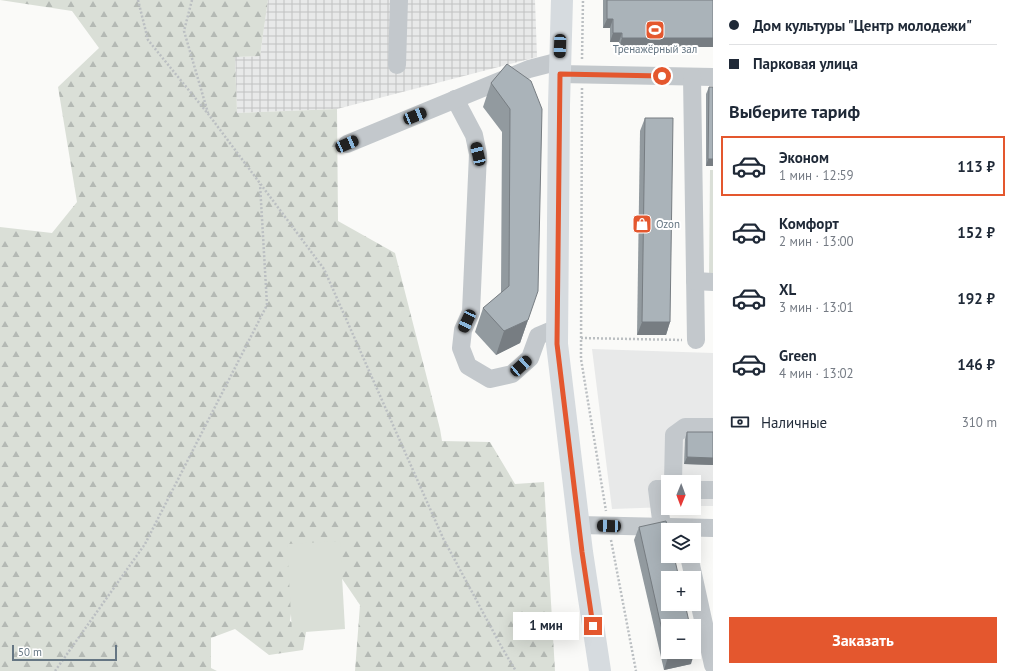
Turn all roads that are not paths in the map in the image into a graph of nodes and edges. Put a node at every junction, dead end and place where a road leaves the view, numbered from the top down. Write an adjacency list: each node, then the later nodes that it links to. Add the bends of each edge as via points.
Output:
1 (399, 0): 3 (lane)
2 (562, 0): 4 (main road)
3 (397, 65)
4 (560, 68): 5 (lane, via 582,74); 7 (lane, via 529,69); 11 (main road)
5 (692, 77): 6 (lane); 9 (lane)
6 (713, 77)
7 (455, 99): 8 (lane); 11 (lane, via 474,135 478,154 471,312 463,330 461,348 468,366 490,379 512,374 530,358 538,336)
8 (347, 144)
9 (695, 281): 10 (lane); 12 (lane)
10 (713, 282)
11 (557, 328): 19 (main road)
12 (696, 340)
13 (713, 427): 14 (lane, via 685,427 674,435)
14 (673, 475)
15 (661, 489): 18 (lane, via 657,489)
16 (701, 490): 17 (lane)
17 (713, 490)
18 (661, 523)
19 (579, 526): 20 (lane); 25 (main road)
20 (661, 527)
21 (701, 528): 22 (lane)
22 (713, 528)
23 (691, 563): 24 (lane)
24 (713, 665)
25 (600, 671)

